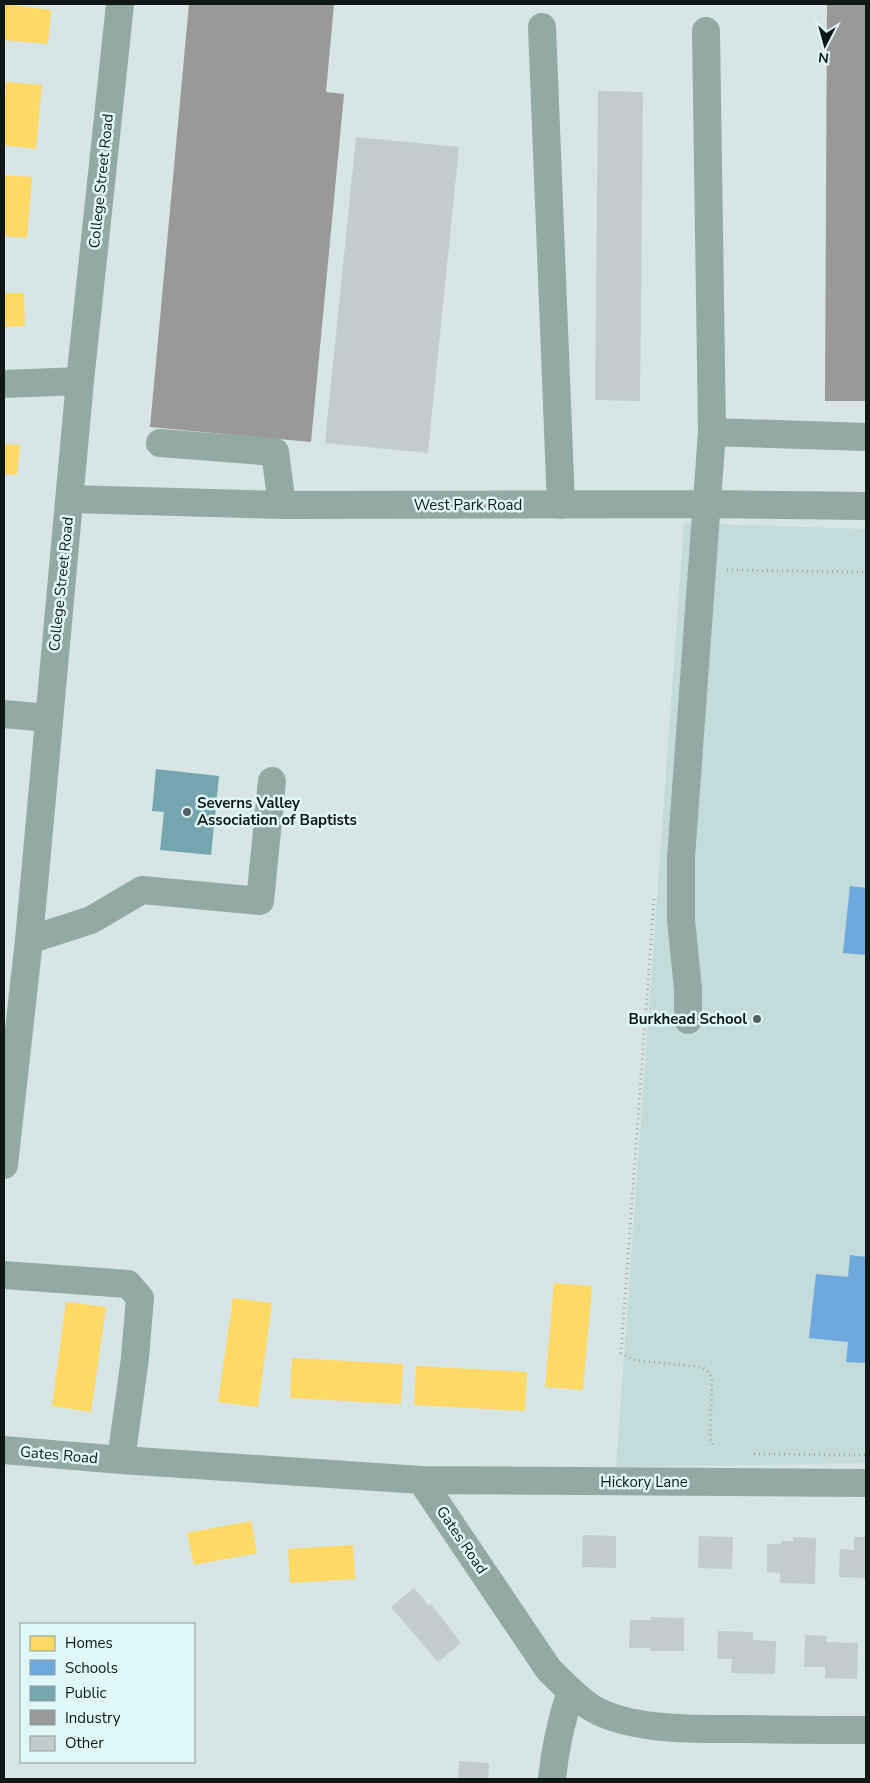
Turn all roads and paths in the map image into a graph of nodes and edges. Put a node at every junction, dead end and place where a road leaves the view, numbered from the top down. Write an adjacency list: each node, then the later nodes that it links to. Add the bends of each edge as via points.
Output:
1 (120, 4): 4 (street, College Street Road)
2 (542, 27): 12 (street)
3 (706, 31): 6 (street)
4 (80, 381): 5 (street); 9 (street, College Street Road)
5 (4, 384)
6 (712, 432): 7 (street); 10 (street)
7 (866, 437)
8 (160, 443): 11 (street, via 275,452)
9 (70, 499): 11 (street, West Park Road); 17 (street, College Street Road)
10 (706, 504): 12 (street, West Park Road); 13 (street, West Park Road); 21 (street, via 681,858 681,920)
11 (282, 505): 12 (street, West Park Road)
12 (561, 505)
13 (866, 506)
14 (727, 570): 15 (path)
15 (866, 572)
16 (4, 714): 17 (street)
17 (48, 718): 20 (street, College Street Road)
18 (272, 781): 20 (street, via 260,901 142,890 92,920)
19 (655, 889): 24 (path, via 621,1353 634,1360 707,1370 712,1378 710,1438)
20 (29, 940): 22 (street, College Street Road)
21 (688, 1020)
22 (4, 1165)
23 (4, 1275): 28 (street, via 128,1284 140,1298)
24 (715, 1448)
25 (4, 1450): 28 (street, Gates Road)
26 (754, 1454): 27 (path)
27 (866, 1455)
28 (122, 1460): 29 (street, Gates Road)
29 (421, 1480): 30 (street, Hickory Lane); 31 (street, Gates Road, via 550,1670)
30 (866, 1483)
31 (571, 1692): 32 (street, Gates Road, via 593,1708 617,1719 645,1725 700,1729); 33 (street, via 555,1748)
32 (866, 1730)
33 (552, 1779)

